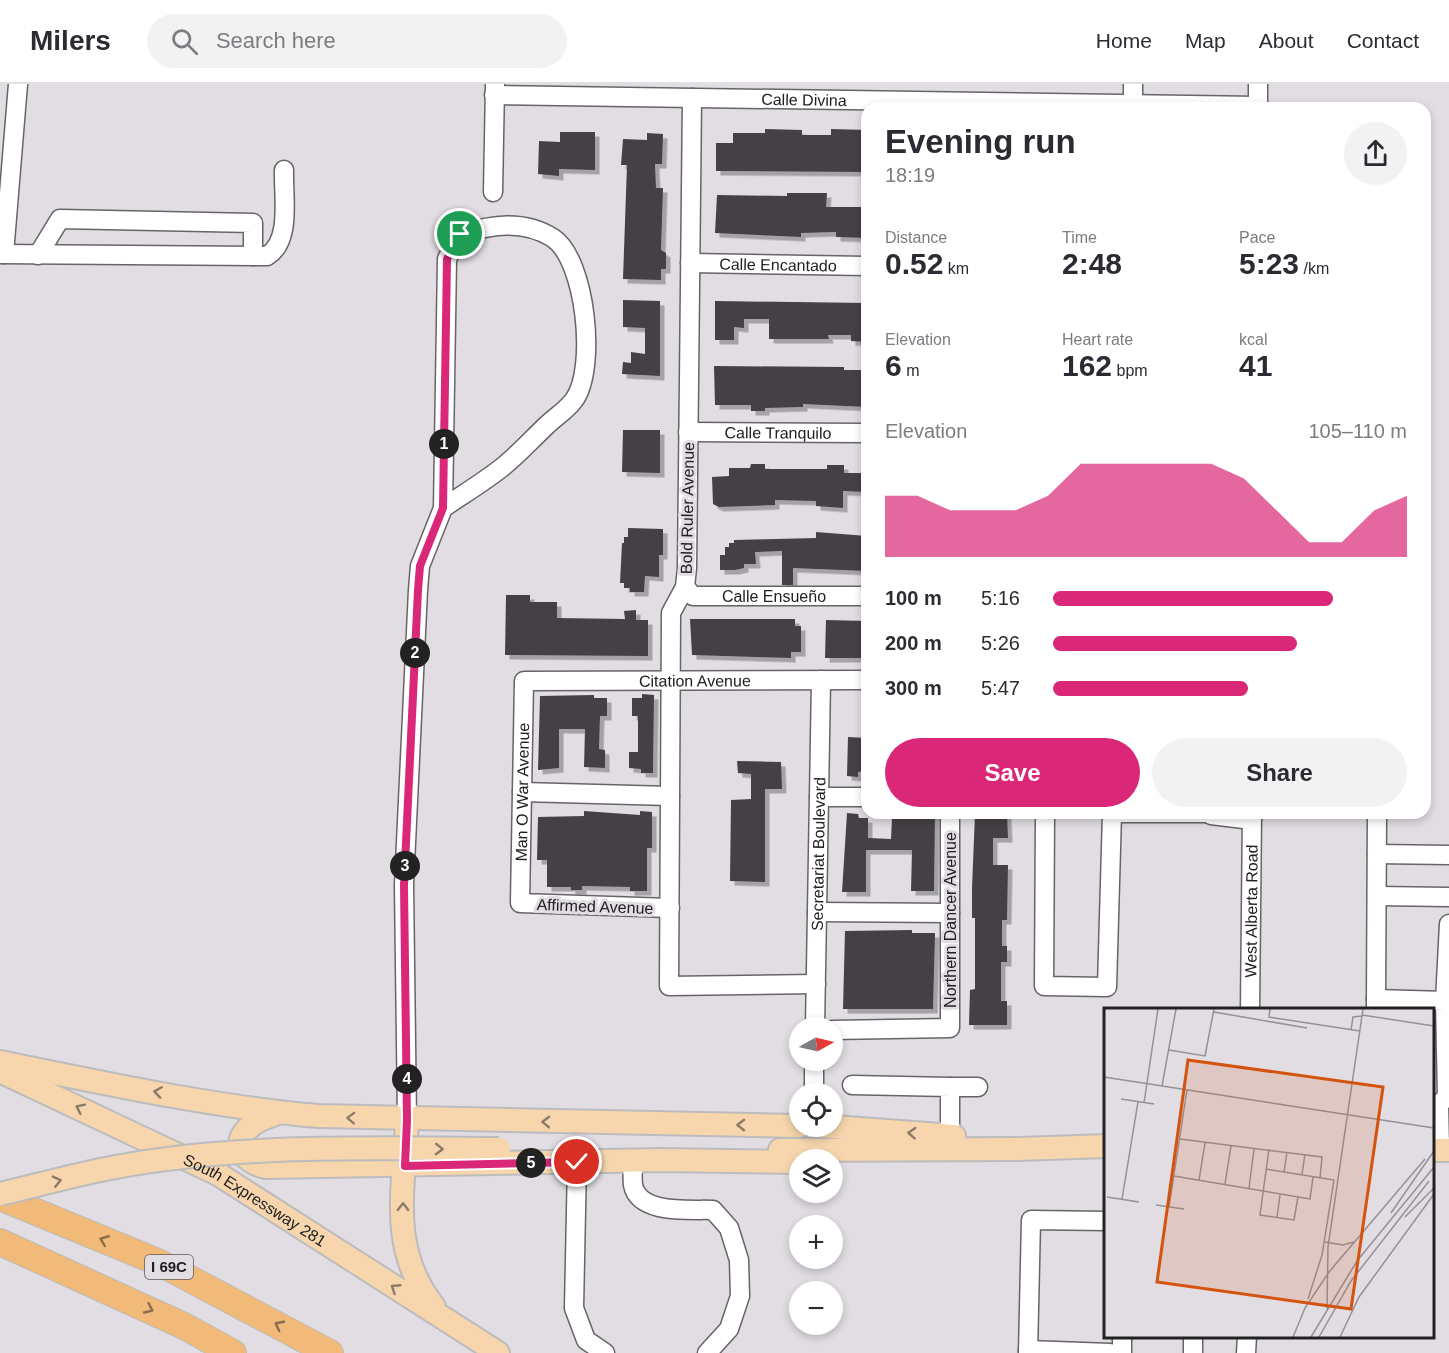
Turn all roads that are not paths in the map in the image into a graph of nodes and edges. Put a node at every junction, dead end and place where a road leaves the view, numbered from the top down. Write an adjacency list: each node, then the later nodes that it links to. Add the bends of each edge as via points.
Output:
1 (18, 84): 9 (street)
2 (1133, 84): 6 (street)
3 (1258, 84): 7 (street)
4 (495, 90): 5 (street, Calle Divina); 11 (street)
5 (692, 98): 8 (street, Calle Divina); 16 (street, Bold Ruler Avenue)
6 (1133, 102)
7 (1258, 102)
8 (861, 103)
9 (7, 142): 12 (street)
10 (284, 170): 15 (street, via 282,240 276,251 267,256)
11 (494, 192)
12 (4, 213): 13 (street)
13 (2, 254): 14 (street)
14 (38, 255): 15 (street); 15 (street, via 60,219 253,223)
15 (253, 256)
16 (690, 263): 17 (street, Calle Encantado); 18 (street, Bold Ruler Avenue)
17 (861, 266)
18 (688, 432): 19 (street, Calle Tranquilo); 21 (street, Bold Ruler Avenue)
19 (861, 433)
20 (443, 508): 20 (street, via 447,259 460,234 492,225 522,225 552,237 566,249 579,287 587,335 586,368 574,400 501,468); 58 (street, via 420,566 418,590 404,885)
21 (685, 587): 22 (street, Calle Ensueño, via 693,596); 26 (street, Bold Ruler Avenue, via 671,613)
22 (861, 596)
23 (821, 680): 24 (street, Citation Avenue); 26 (street, Citation Avenue); 29 (street, Secretariat Boulevard)
24 (861, 680)
25 (524, 681): 26 (street, Citation Avenue); 27 (street, Man O War Avenue)
26 (670, 681): 28 (street, Bold Ruler Avenue)
27 (522, 792): 28 (street); 40 (street, Man O War Avenue)
28 (670, 796): 41 (street, Bold Ruler Avenue)
29 (819, 797): 30 (street); 42 (street, Secretariat Boulevard)
30 (861, 797)
31 (950, 819): 43 (street, Northern Dancer Avenue)
32 (1045, 819): 33 (street, via 1044,986 1107,987)
33 (1112, 819)
34 (1252, 819): 48 (street, West Alberta Road)
35 (1377, 819): 36 (street)
36 (1377, 854): 37 (street); 38 (street)
37 (1449, 855)
38 (1377, 896): 39 (street); 47 (street)
39 (1449, 897)
40 (520, 903): 41 (street, Affirmed Avenue)
41 (670, 908): 45 (street, Bold Ruler Avenue, via 669,986)
42 (817, 912): 43 (street); 45 (street, Secretariat Boulevard)
43 (950, 913): 50 (street, Northern Dancer Avenue, via 950,1028)
44 (1449, 924): 46 (street)
45 (816, 984): 49 (street, Secretariat Boulevard)
46 (1445, 1001): 47 (street); 56 (street, via 1447,1097)
47 (1376, 1004)
48 (1250, 1008)
49 (815, 1017)
50 (843, 1030)
51 (0, 1062): 57 (main road, one-way to 51)
52 (0, 1071): 73 (main road, South Expressway 281, one-way to 52, via 218,1174)
53 (852, 1085): 54 (street)
54 (950, 1087): 55 (street); 61 (street)
55 (978, 1087)
56 (1436, 1104): 64 (street)
57 (278, 1113): 58 (main road, one-way to 57); 69 (main road, via 253,1124 244,1133 241,1147 251,1164)
58 (407, 1120): 59 (main road, one-way to 58); 69 (main road)
59 (789, 1126)
60 (843, 1128): 61 (main road, one-way to 60)
61 (950, 1136): 62 (main road)
62 (1101, 1146): 63 (main road)
63 (1019, 1149): 66 (main road, via 903,1161); 70 (main road, one-way to 63, bridge, via 116,1167 218,1155 379,1148 652,1152)
64 (1440, 1150)
65 (633, 1161): 67 (main road); 68 (main road); 79 (street, via 633,1186 641,1200 652,1205 714,1210 729,1228 739,1260 740,1296 729,1329)
66 (843, 1161)
67 (577, 1162): 69 (main road); 78 (street, via 574,1308 586,1341)
68 (789, 1162)
69 (405, 1166): 73 (main road, one-way to 69, via 420,1290 402,1240)
70 (0, 1195): 76 (highway, I 69C, one-way to 70, via 160,1263)
71 (1104, 1221): 74 (street, via 1031,1220)
72 (0, 1242): 75 (highway, one-way to 75, via 184,1326)
73 (442, 1317): 77 (main road, South Expressway 281)
74 (1028, 1352): 80 (street)
75 (233, 1353)
76 (330, 1353)
77 (498, 1353)
78 (605, 1353)
79 (706, 1353)
80 (1110, 1353)

